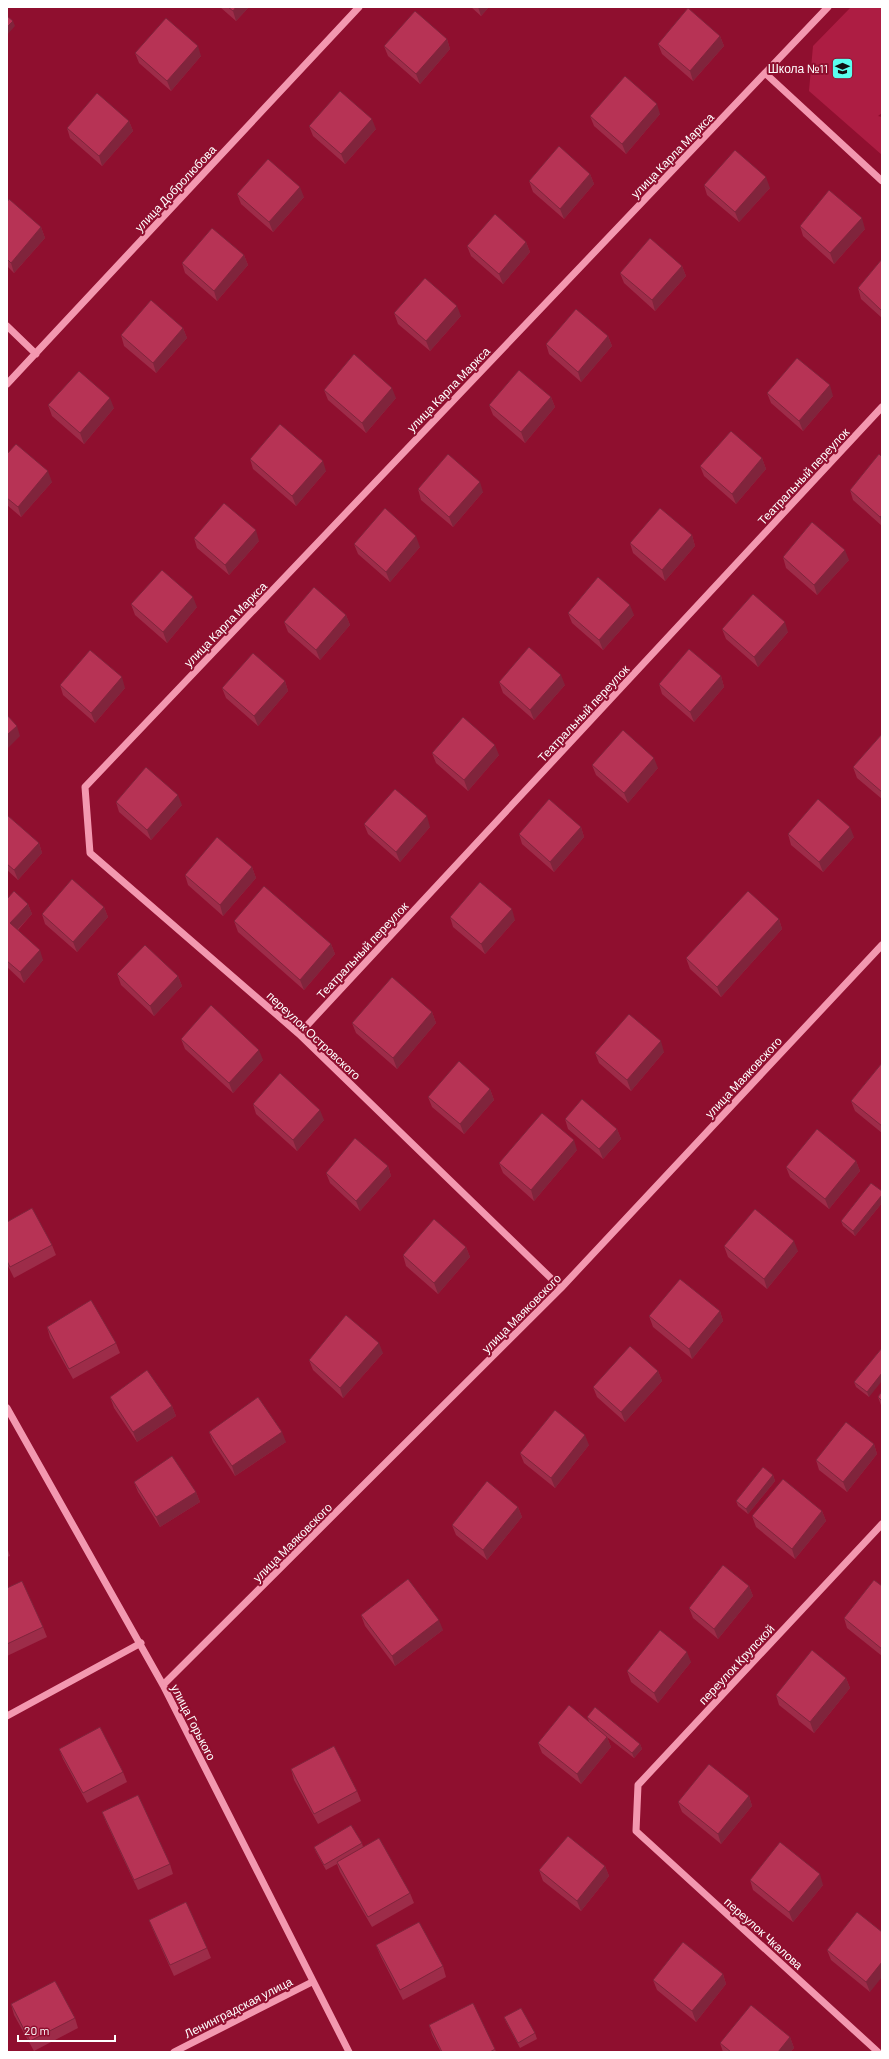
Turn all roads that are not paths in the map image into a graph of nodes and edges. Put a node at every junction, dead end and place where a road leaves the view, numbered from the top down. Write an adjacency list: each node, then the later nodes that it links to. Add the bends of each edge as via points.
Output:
1 (359, 7): 6 (street, улица Добролюбова)
2 (828, 7): 3 (street, улица Карла Маркса)
3 (764, 73): 4 (street); 9 (street, улица Карла Маркса)
4 (882, 180)
5 (7, 326): 6 (street)
6 (36, 354): 7 (street, улица Добролюбова)
7 (7, 384)
8 (882, 407): 11 (street, Театральный переулок)
9 (85, 787): 11 (street, переулок Островского, via 90,853)
10 (882, 945): 12 (street, улица Маяковского)
11 (299, 1034): 12 (street, переулок Островского)
12 (561, 1288): 16 (street, улица Маяковского)
13 (7, 1408): 15 (street, улица Горького)
14 (882, 1524): 18 (street, переулок Крупской, via 638,1786)
15 (141, 1643): 16 (street, улица Горького); 17 (street)
16 (164, 1685): 19 (street, улица Горького)
17 (7, 1716)
18 (636, 1830): 23 (street, переулок Чкалова)
19 (312, 1982): 21 (street, Ленинградская улица); 22 (street, улица Горького)
20 (882, 2046): 23 (street)
21 (174, 2052)
22 (349, 2052)
23 (878, 2052)

